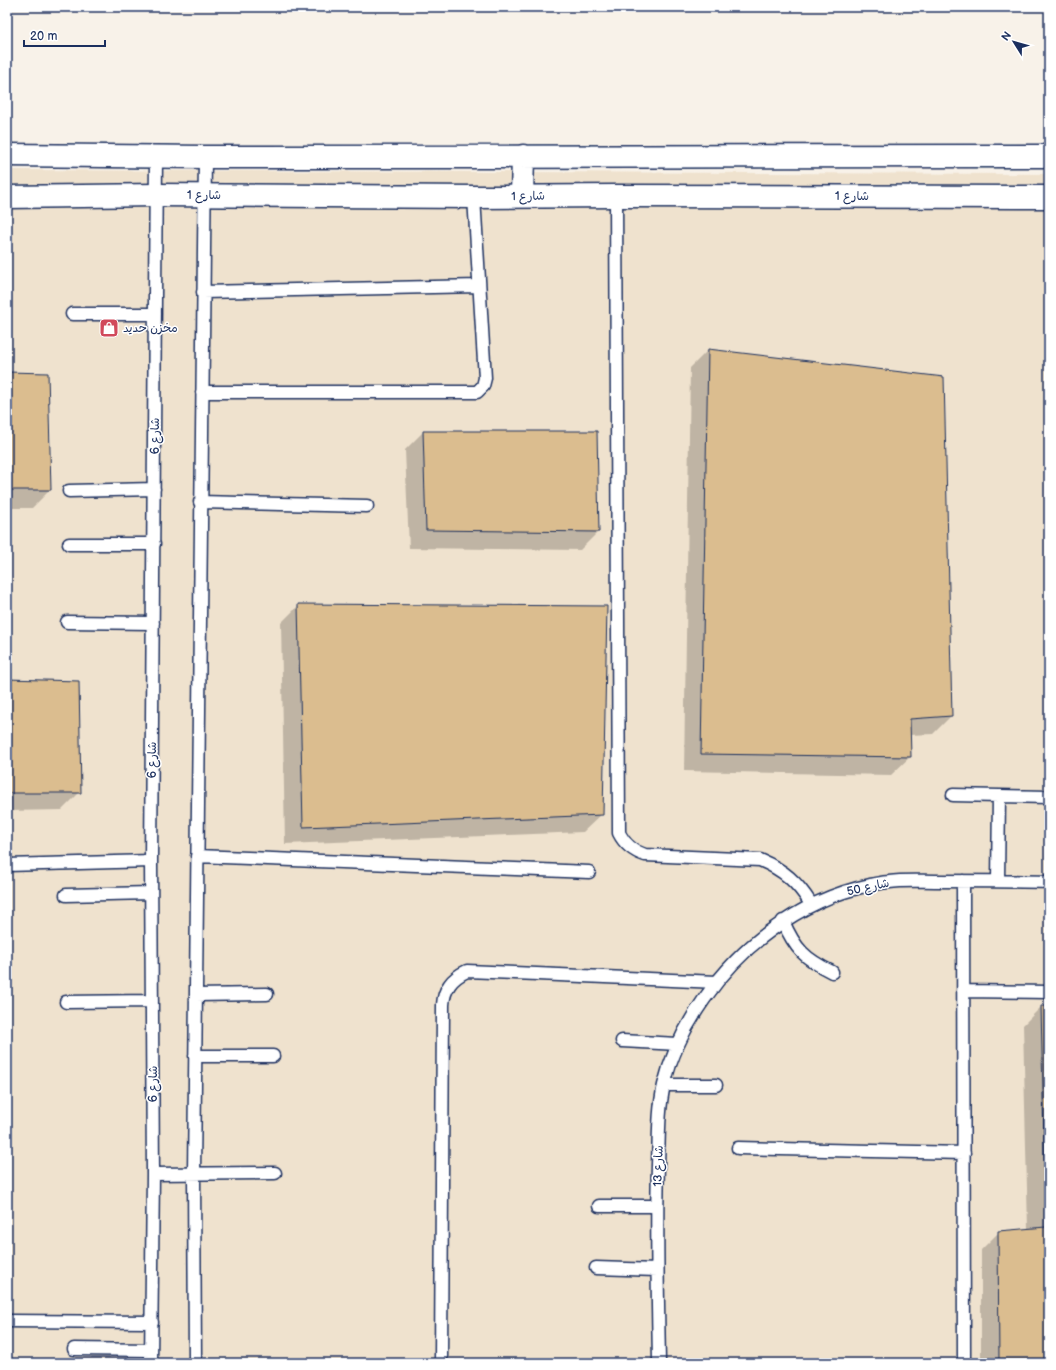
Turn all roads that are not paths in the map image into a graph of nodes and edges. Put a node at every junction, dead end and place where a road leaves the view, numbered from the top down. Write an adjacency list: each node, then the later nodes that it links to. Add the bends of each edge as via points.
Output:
1 (7, 155): 2 (street)
2 (156, 156): 5 (street); 6 (lane, شارع 6)
3 (523, 156): 4 (street); 5 (street); 8 (street)
4 (1049, 156)
5 (205, 157): 7 (lane)
6 (157, 195): 7 (street, شارع 1); 10 (street, شارع 1); 16 (lane, شارع 6)
7 (204, 195): 11 (street, شارع 1); 14 (lane)
8 (522, 196): 9 (street, شارع 1); 11 (street, شارع 1)
9 (616, 196): 12 (street, شارع 1); 38 (lane, via 619,833 629,848 645,855 760,860 785,873)
10 (7, 197)
11 (474, 197): 13 (lane)
12 (1049, 197)
13 (479, 286): 14 (lane); 17 (lane, via 485,378 483,386 477,392)
14 (203, 292): 17 (lane)
15 (72, 314): 16 (lane)
16 (155, 314): 18 (lane, شارع 6)
17 (202, 392): 20 (lane)
18 (154, 489): 19 (lane); 23 (lane, شارع 6)
19 (69, 490)
20 (200, 502): 21 (lane); 29 (lane)
21 (366, 506)
22 (69, 544): 23 (lane)
23 (154, 544): 25 (lane, شارع 6)
24 (67, 622): 25 (lane)
25 (153, 624): 30 (lane, شارع 6)
26 (953, 795): 27 (lane)
27 (999, 796): 28 (lane); 34 (lane)
28 (1049, 797)
29 (197, 856): 32 (lane); 45 (lane)
30 (151, 861): 31 (lane); 36 (lane, شارع 6)
31 (7, 864)
32 (589, 872)
33 (963, 881): 34 (lane, شارع 50); 38 (lane, شارع 50, via 888,882 849,890); 42 (lane)
34 (998, 881): 35 (lane, شارع 50)
35 (1049, 882)
36 (152, 893): 37 (lane); 46 (lane, شارع 6)
37 (66, 895)
38 (811, 904): 39 (lane, شارع 50)
39 (783, 921): 40 (lane, via 791,939 802,953); 41 (lane, شارع 50, via 759,939)
40 (832, 972)
41 (717, 982): 49 (lane, شارع 13); 69 (lane, via 467,972 452,980 446,988 442,1005)
42 (963, 991): 43 (lane); 55 (lane)
43 (1049, 992)
44 (267, 994): 45 (lane)
45 (196, 995): 50 (lane)
46 (152, 1001): 47 (lane); 57 (lane, شارع 6)
47 (66, 1002)
48 (622, 1041): 49 (lane)
49 (678, 1044): 52 (lane, شارع 13)
50 (195, 1056): 51 (lane); 58 (lane)
51 (273, 1056)
52 (664, 1085): 53 (lane); 60 (lane, شارع 13, via 660,1108)
53 (716, 1085)
54 (738, 1148): 55 (lane)
55 (964, 1153): 71 (lane)
56 (275, 1173): 58 (lane)
57 (153, 1174): 58 (lane); 64 (lane, شارع 6)
58 (194, 1174): 68 (lane)
59 (599, 1206): 60 (lane)
60 (657, 1206): 62 (lane, شارع 13)
61 (596, 1268): 62 (lane)
62 (657, 1270): 70 (lane, شارع 13)
63 (7, 1321): 64 (lane)
64 (152, 1322): 66 (lane, شارع 6)
65 (74, 1349): 66 (lane)
66 (151, 1350): 67 (lane, شارع 6)
67 (151, 1363)
68 (195, 1363)
69 (441, 1363)
70 (659, 1363)
71 (964, 1363)

